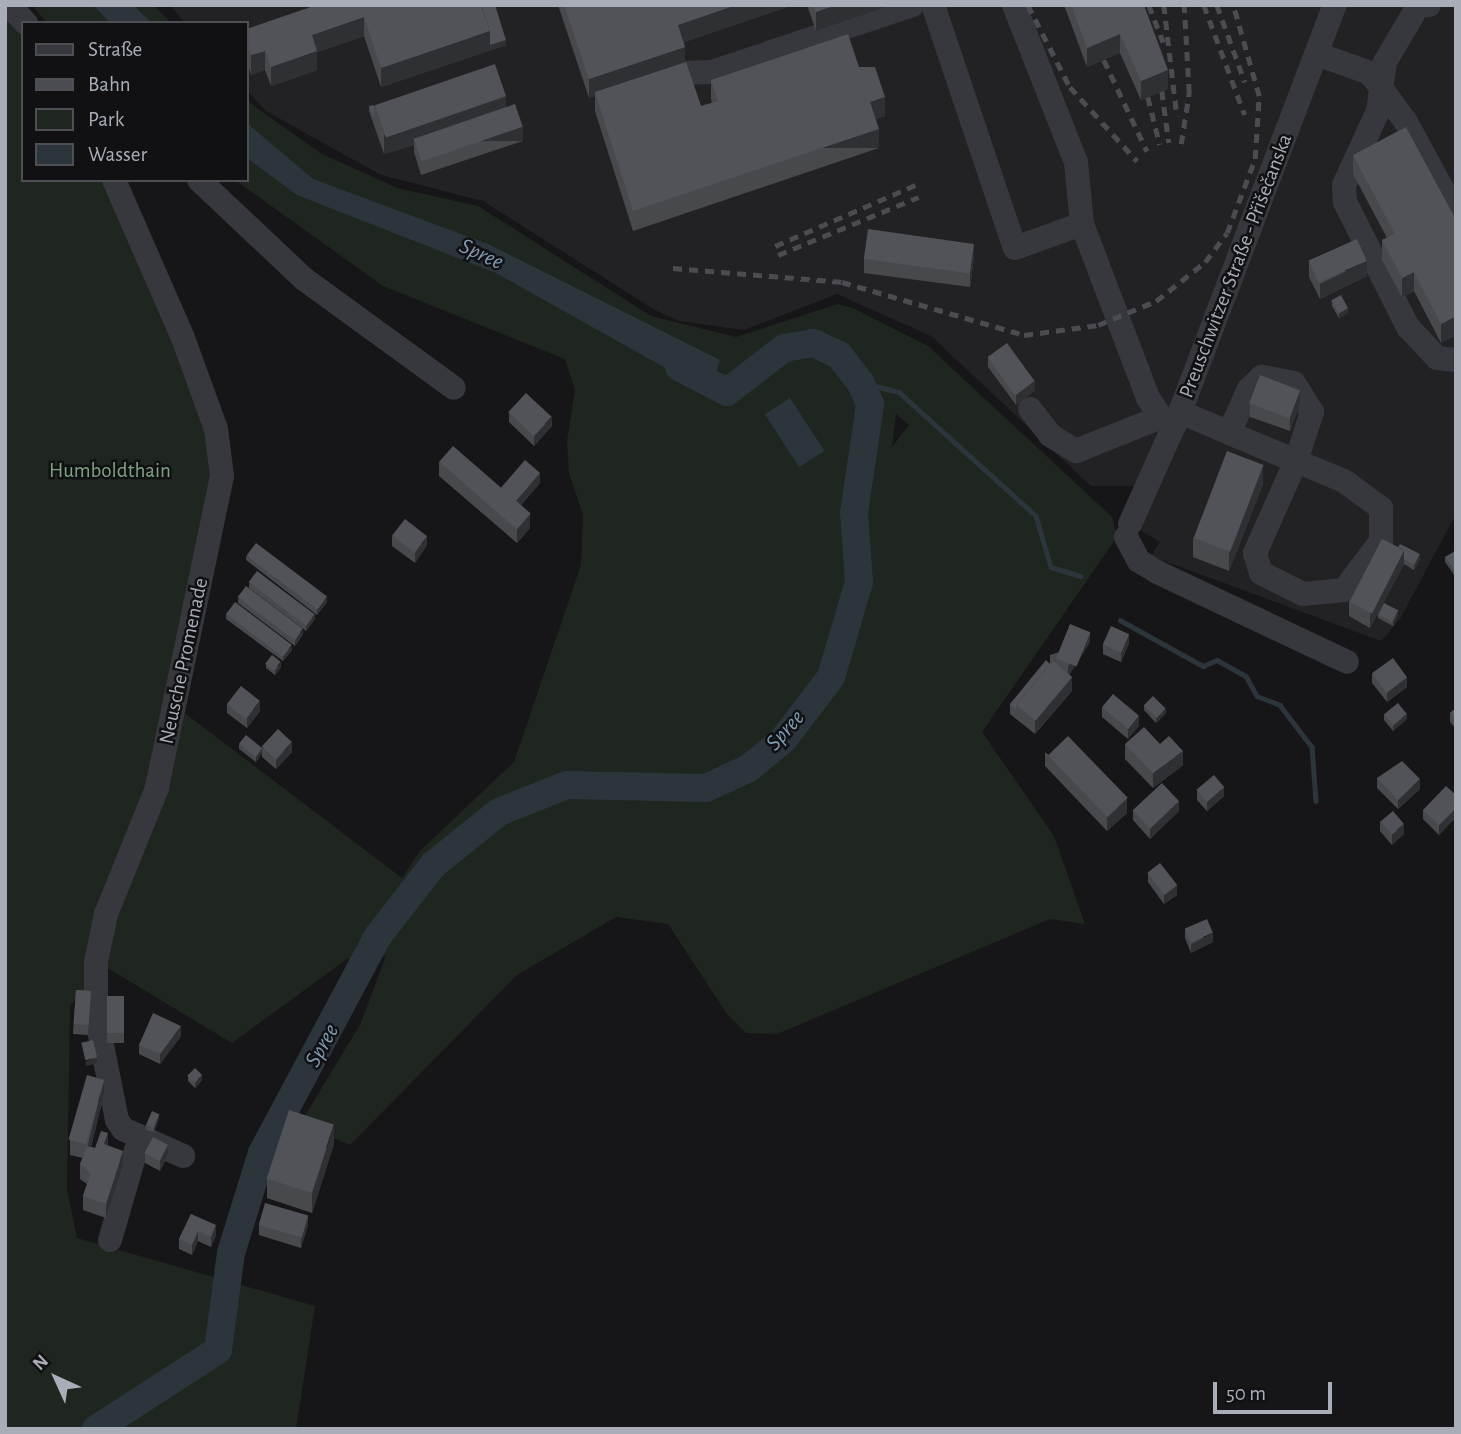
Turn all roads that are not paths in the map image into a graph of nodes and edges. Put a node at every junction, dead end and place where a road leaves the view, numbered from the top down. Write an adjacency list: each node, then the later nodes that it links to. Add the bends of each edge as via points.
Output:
1 (9, 5): 7 (street)
2 (912, 5): 9 (street, via 712,72)
3 (933, 5): 14 (street, via 1015,248)
4 (1014, 5): 14 (street, via 1076,162)
5 (1335, 5): 8 (street, Preuschwitzer Straße - Přišečanska)
6 (1429, 5): 10 (street, via 1418,6 1402,28 1385,62)
7 (24, 21)
8 (1317, 54): 10 (street, via 1354,64); 18 (street, Preuschwitzer Straße - Přišečanska)
9 (685, 73)
10 (1383, 88): 13 (street); 15 (street, via 1344,185 1345,202 1408,327 1437,358)
11 (115, 182): 22 (street, Neusche Promenade, via 188,351 216,429 222,476 157,788 106,914 96,962 96,1015 117,1120)
12 (201, 182): 16 (street, via 304,279)
13 (1456, 214)
14 (1082, 224): 18 (street, via 1148,398)
15 (1456, 360)
16 (454, 388)
17 (1030, 409): 18 (street, via 1076,452)
18 (1172, 418): 19 (street); 21 (street, Preuschwitzer Straße - Přišečanska, via 1128,531 1139,561)
19 (1229, 433): 20 (street); 20 (street, via 1249,389 1262,377 1294,383 1312,412)
20 (1296, 461): 20 (street, via 1344,481 1381,508 1381,541 1344,590 1303,594 1261,573 1255,553)
21 (1347, 662)
22 (140, 1136): 23 (street, Neusche Promenade); 24 (street)
23 (183, 1156)
24 (110, 1240)

